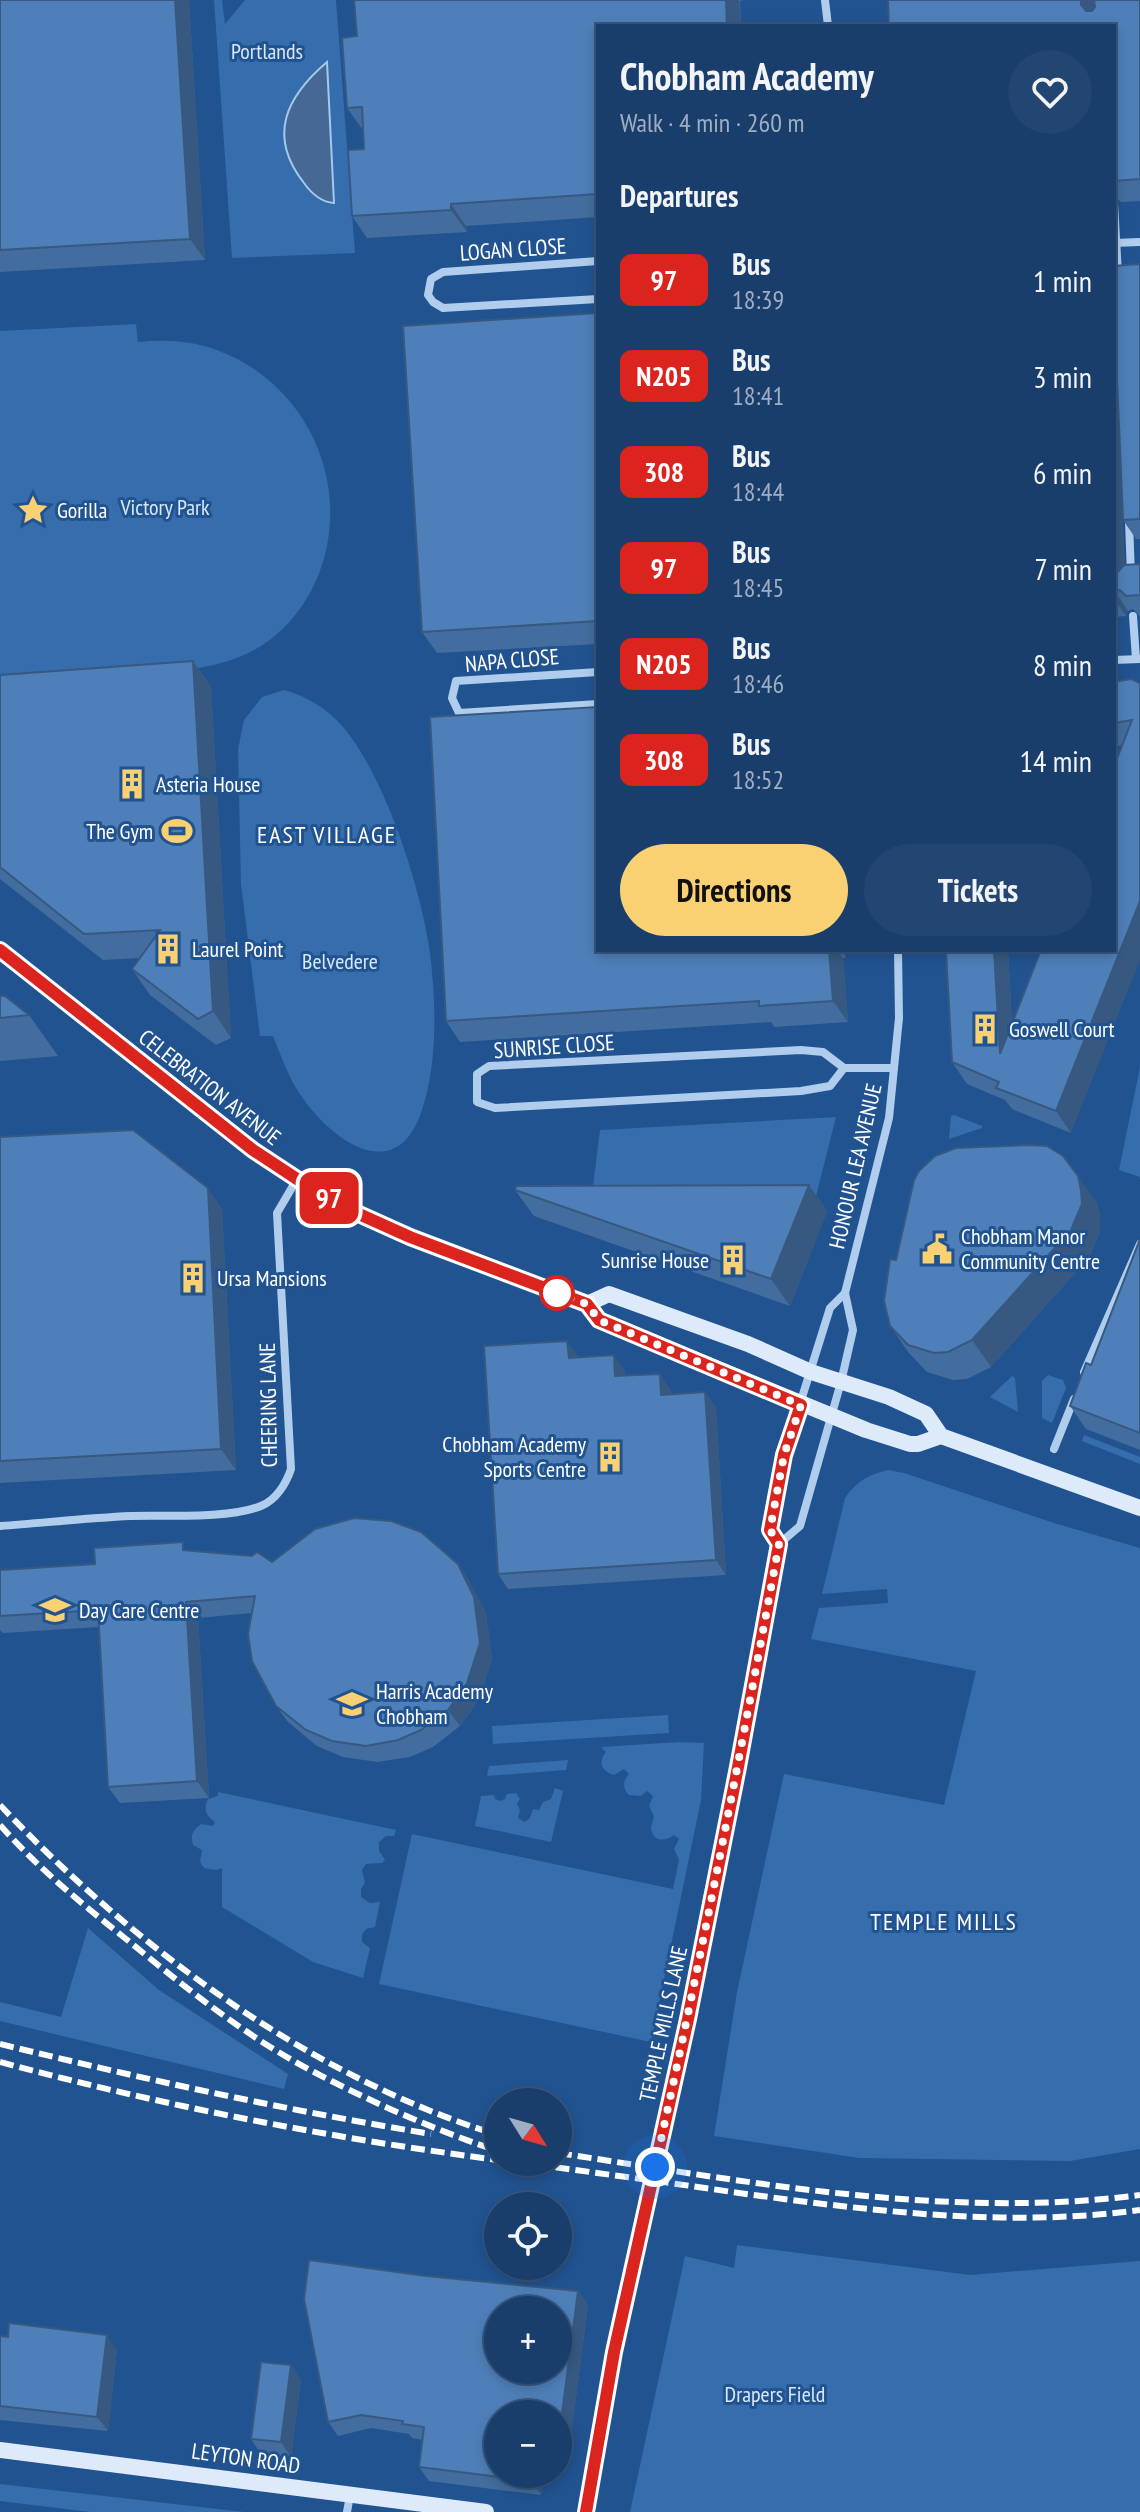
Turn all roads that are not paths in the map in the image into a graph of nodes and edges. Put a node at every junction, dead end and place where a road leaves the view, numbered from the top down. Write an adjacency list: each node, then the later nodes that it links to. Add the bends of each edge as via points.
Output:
1 (825, 0): 2 (street)
2 (828, 24)
3 (1140, 242): 4 (street)
4 (1116, 243)
5 (1116, 254): 7 (street)
6 (596, 261): 8 (street, LOGAN CLOSE, via 443,272 431,279 428,295 443,308)
7 (1119, 286)
8 (596, 299)
9 (1128, 510): 10 (street)
10 (1131, 585)
11 (1133, 616): 12 (street)
12 (1138, 659): 13 (street)
13 (1116, 660)
14 (596, 672): 15 (street, NAPA CLOSE, via 456,681 452,698 459,713)
15 (596, 704)
16 (0, 950): 20 (street, CELEBRATION AVENUE)
17 (898, 952): 19 (street, HONOUR LEA AVENUE)
18 (844, 1068): 18 (street, SUNRISE CLOSE, via 830,1086 801,1091 495,1108 477,1102 475,1091 477,1074 489,1066 801,1050 823,1052); 19 (street, SUNRISE CLOSE)
19 (894, 1068): 22 (street, HONOUR LEA AVENUE, via 889,1118)
20 (297, 1179): 23 (street, CELEBRATION AVENUE, via 410,1237); 33 (street, CHEERING LANE, via 277,1213 291,1469 279,1492 263,1505 241,1512)
21 (1140, 1244): 25 (street)
22 (845, 1293): 24 (street, HONOUR LEA AVENUE, via 830,1308); 26 (street, HONOUR LEA AVENUE, via 853,1330)
23 (587, 1304): 24 (street, CELEBRATION AVENUE, via 609,1294); 28 (street, CELEBRATION AVENUE, via 599,1320)
24 (811, 1372): 26 (street); 28 (street, TEMPLE MILLS LANE)
25 (1082, 1378)
26 (841, 1382): 29 (street, TEMPLE MILLS LANE); 30 (street, via 926,1414)
27 (1076, 1392): 31 (street)
28 (801, 1405): 29 (street); 34 (street, TEMPLE MILLS LANE, via 784,1455 770,1530)
29 (832, 1417): 30 (street, via 910,1444); 34 (street, TEMPLE MILLS LANE, via 800,1526)
30 (941, 1436): 32 (street)
31 (1054, 1449)
32 (1140, 1508)
33 (0, 1526)
34 (779, 1544): 39 (street, TEMPLE MILLS LANE, bridge)
35 (0, 2450): 36 (street, LEYTON ROAD)
36 (350, 2494): 37 (street); 38 (street, LEYTON ROAD)
37 (347, 2512)
38 (486, 2512)
39 (586, 2512)

